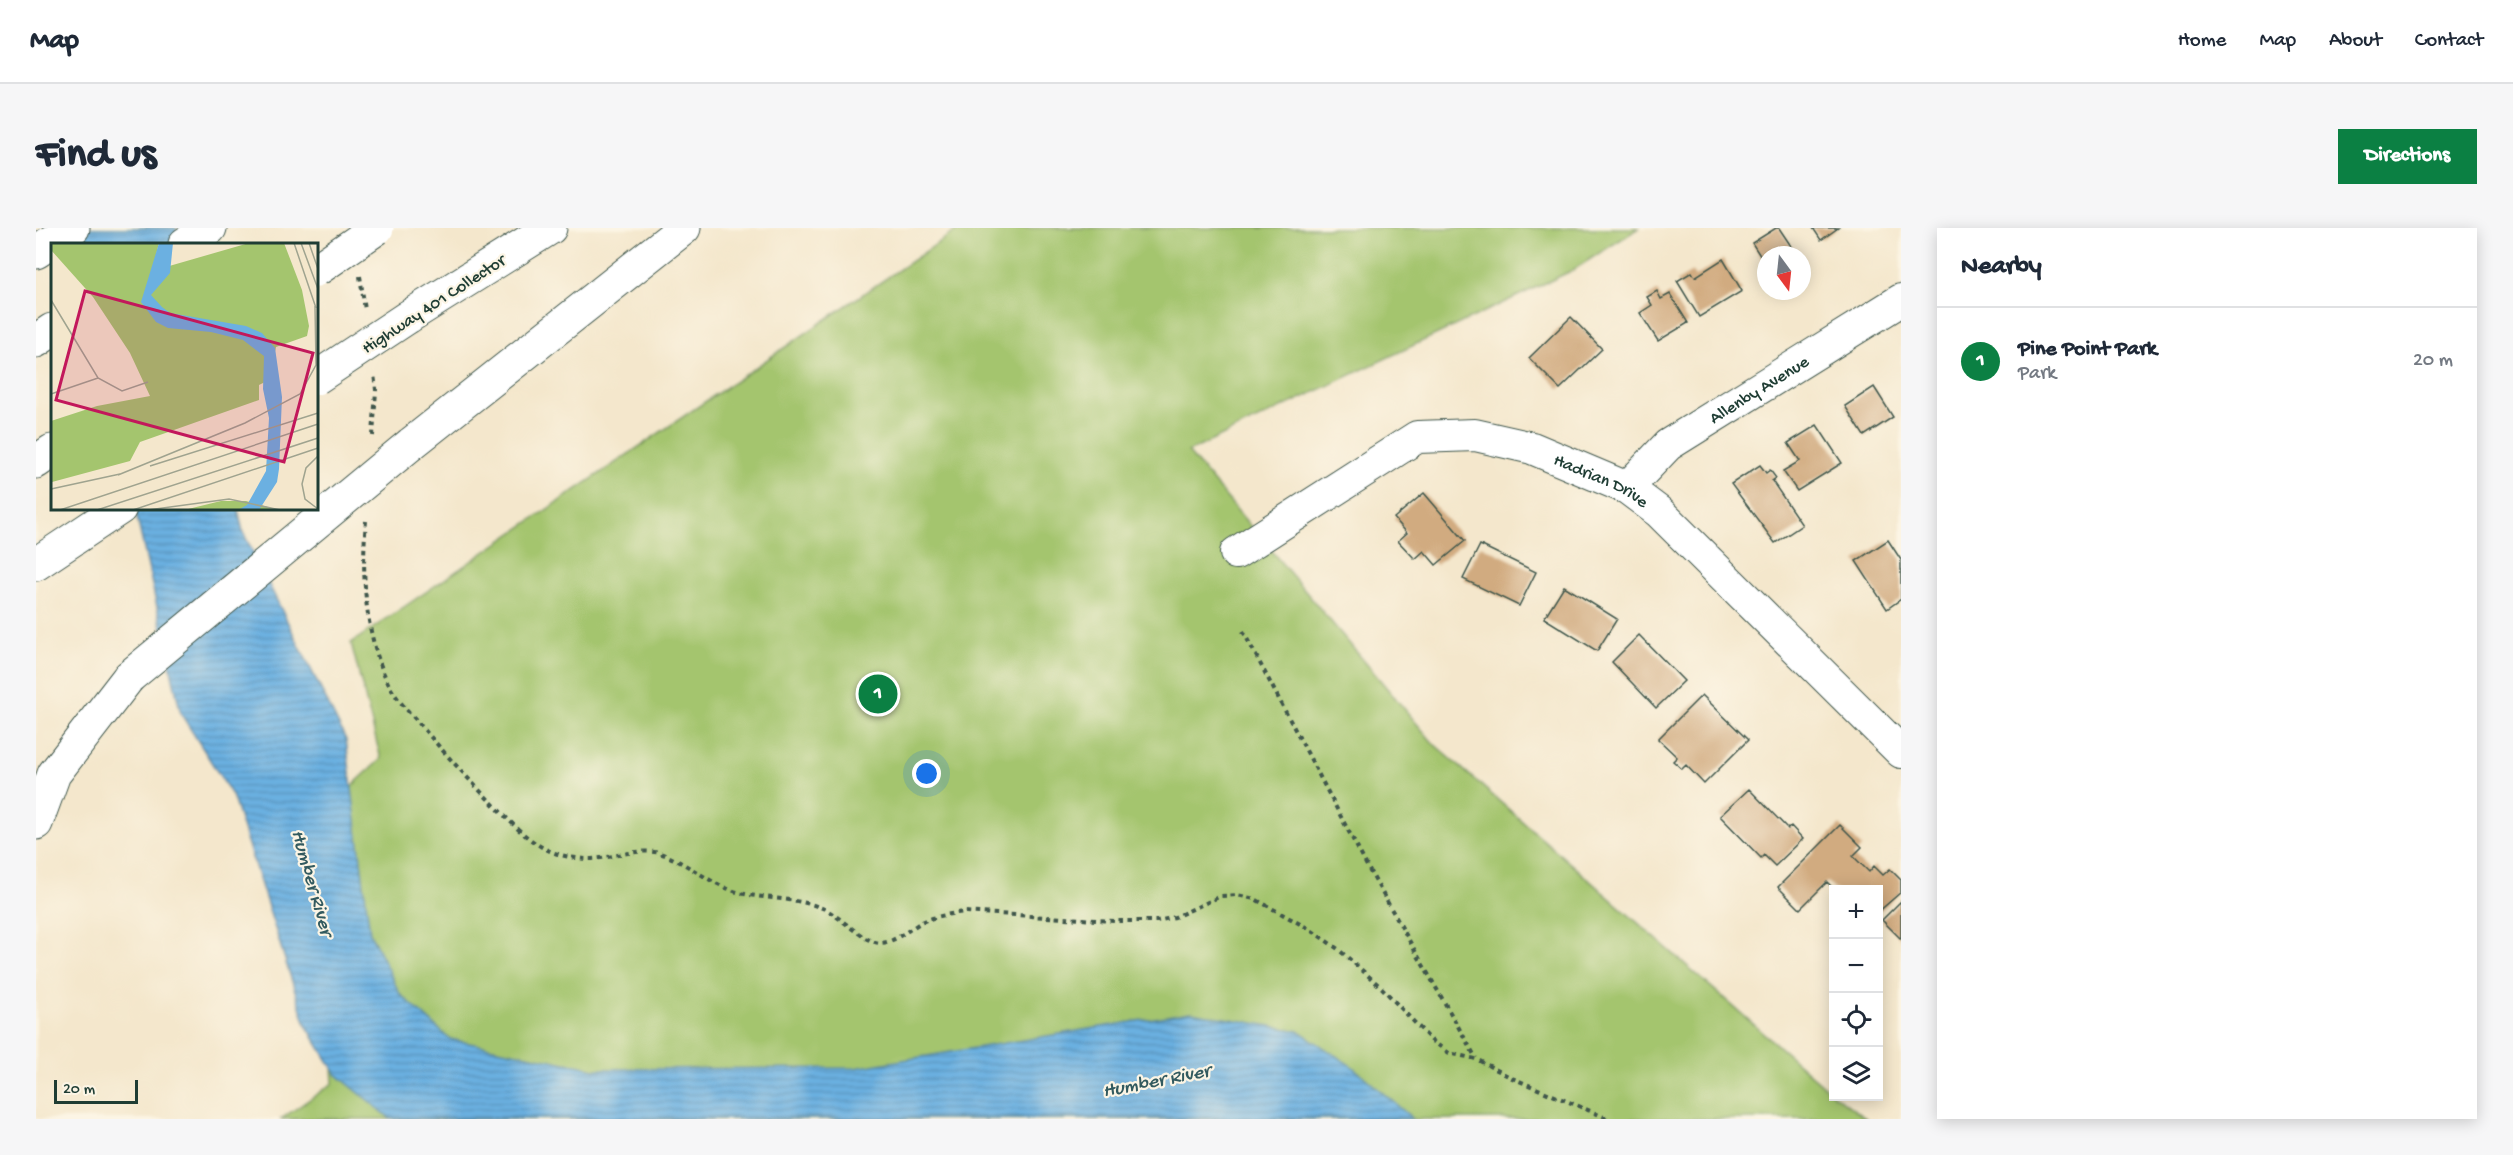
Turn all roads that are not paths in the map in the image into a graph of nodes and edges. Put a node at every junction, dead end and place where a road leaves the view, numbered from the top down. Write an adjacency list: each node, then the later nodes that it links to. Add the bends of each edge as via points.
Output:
1 (73, 228): 7 (highway)
2 (210, 228): 6 (highway)
3 (377, 228): 8 (highway, bridge)
4 (550, 228): 12 (highway, Highway 401 Collector, bridge)
5 (684, 228): 20 (highway, bridge, via 411,444 129,677 54,774)
6 (187, 243)
7 (36, 252)
8 (318, 269)
9 (1901, 300): 15 (street, Allenby Avenue, via 1668,445)
10 (51, 331): 11 (highway)
11 (36, 341)
12 (318, 377)
13 (51, 451): 14 (highway)
14 (36, 462)
15 (1627, 488): 17 (street, Hadrian Drive, via 1532,448 1475,435 1417,437); 19 (street, Hadrian Drive, via 1659,512)
16 (117, 510): 18 (highway)
17 (1236, 553)
18 (38, 562)
19 (1901, 752)
20 (36, 823)

